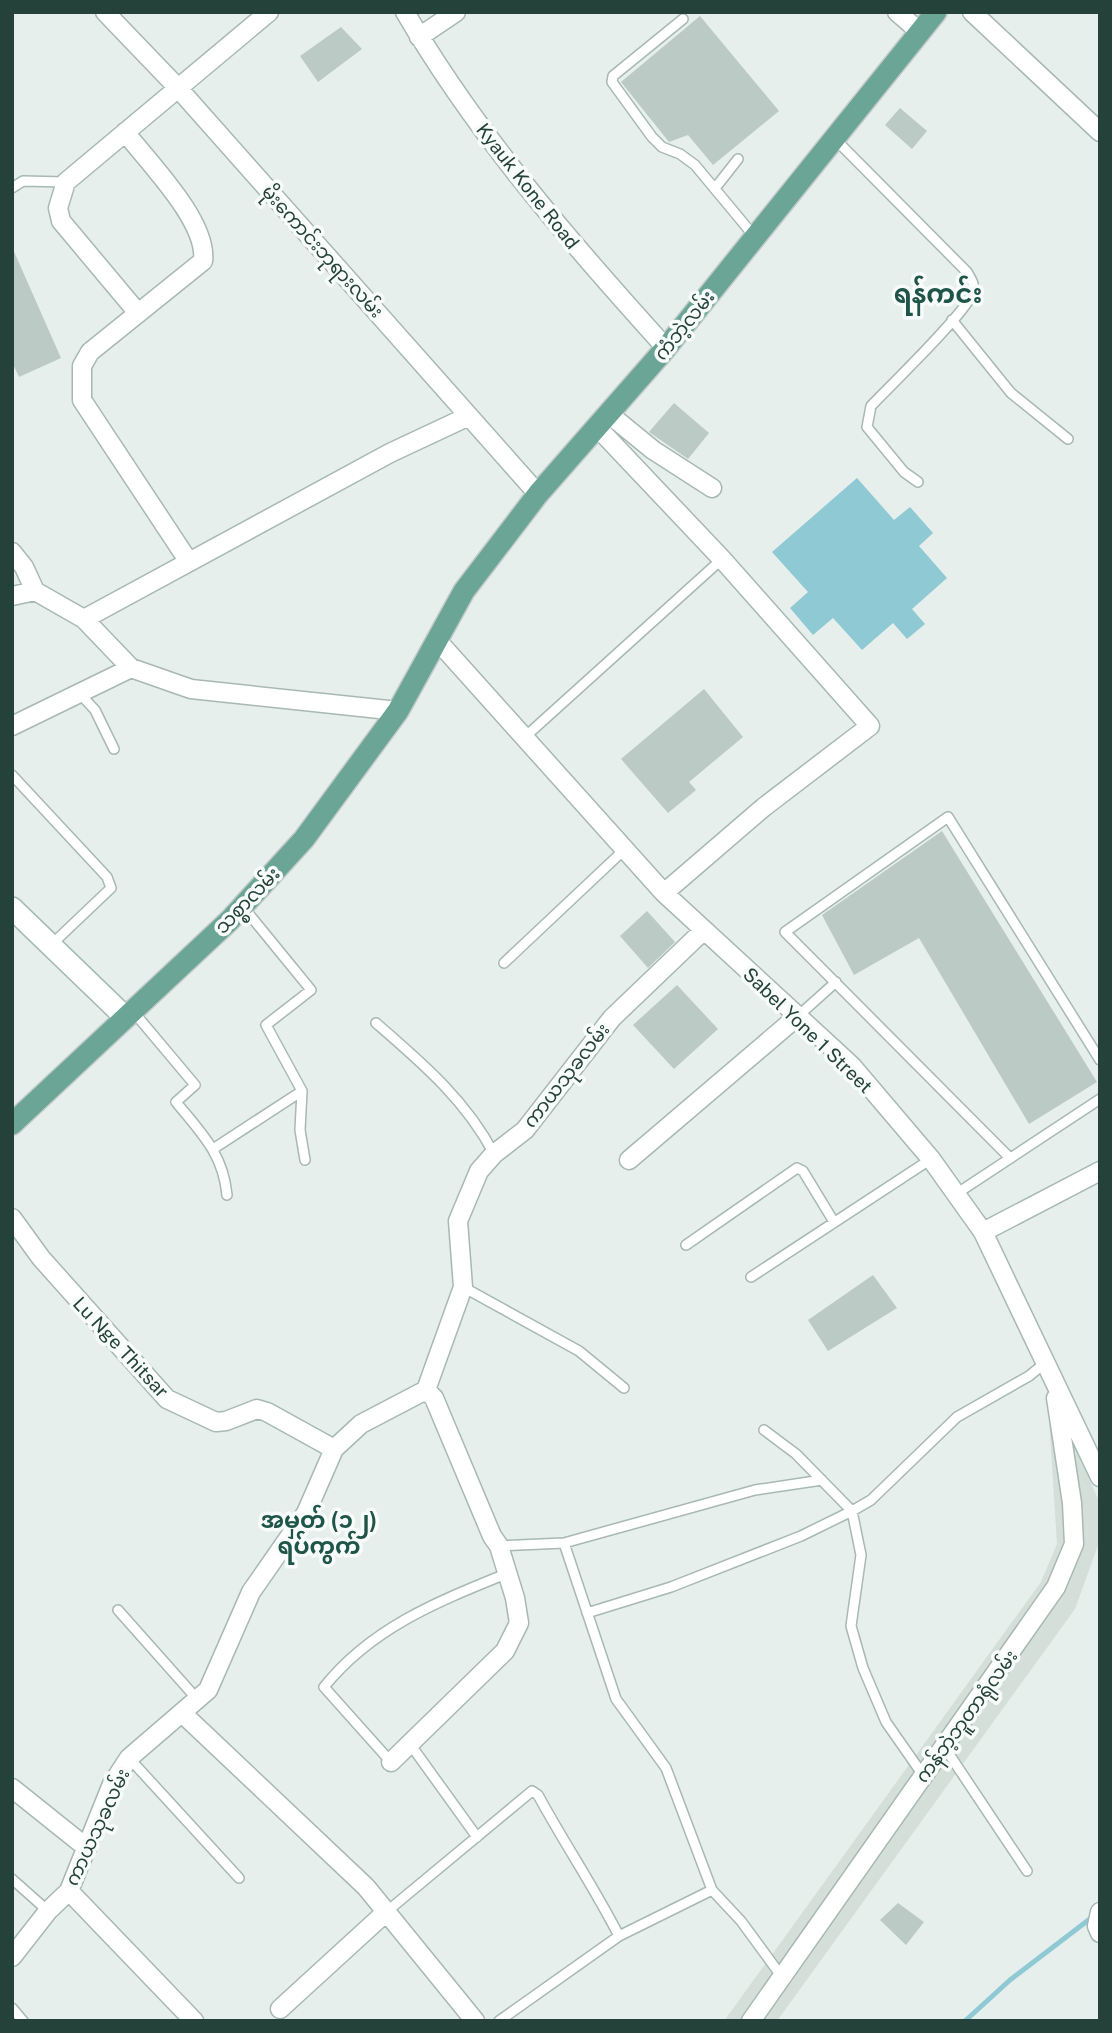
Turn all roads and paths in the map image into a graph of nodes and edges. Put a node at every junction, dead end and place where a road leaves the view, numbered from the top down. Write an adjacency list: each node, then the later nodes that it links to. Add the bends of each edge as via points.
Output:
1 (105, 12): 11 (street, မိုးကောင်းဘုရားလမ်း)
2 (269, 12): 11 (street)
3 (405, 12): 10 (street, Kyauk Kone Road)
4 (456, 12): 10 (street)
5 (897, 12): 9 (street)
6 (936, 12): 9 (main road, ကံဘဲ့လမ်း)
7 (972, 12): 13 (street)
8 (683, 19): 17 (lane, via 613,76 612,82 657,142 695,165)
9 (920, 32): 14 (main road, ကံဘဲ့လမ်း)
10 (419, 37): 22 (street, Kyauk Kone Road, via 472,116 589,264)
11 (178, 88): 12 (street); 23 (street, မိုးကောင်းဘုရားလမ်း)
12 (125, 132): 16 (street); 20 (street, via 198,227 205,248 203,261)
13 (1100, 132)
14 (835, 139): 19 (main road, ကံဘဲ့လမ်း); 21 (lane, via 967,272 974,285 972,296)
15 (738, 159): 17 (lane)
16 (66, 182): 18 (lane, via 23,181); 20 (street, via 58,208 61,221)
17 (716, 187): 19 (lane)
18 (12, 188)
19 (755, 238): 22 (main road, ကံဘဲ့လမ်း)
20 (138, 313): 31 (street, via 90,352 82,366 82,400)
21 (952, 320): 25 (lane, via 1011,393); 26 (lane, via 867,415 867,427)
22 (666, 348): 24 (main road, ကံဘဲ့လမ်း)
23 (469, 416): 28 (street, မိုးကောင်းဘုရားလမ်း); 31 (street, via 390,453)
24 (603, 420): 27 (street); 28 (main road, ကံဘဲ့လမ်း); 30 (street)
25 (1068, 439)
26 (918, 482)
27 (712, 488)
28 (538, 494): 35 (main road, ကံဘဲ့လမ်း, via 464,590)
29 (12, 552): 32 (street)
30 (722, 559): 40 (lane); 44 (street, via 870,726 764,807)
31 (189, 562): 34 (street)
32 (36, 591): 33 (street); 34 (street)
33 (12, 596)
34 (84, 619): 36 (street)
35 (436, 639): 38 (main road, သစ္စာလမ်း); 40 (street, Sabel Yone 1 Street)
36 (131, 668): 37 (street); 38 (street, via 191,689)
37 (81, 695): 39 (street); 41 (lane, via 95,710)
38 (398, 711): 45 (main road, သစ္စာလမ်း, via 304,839)
39 (12, 726)
40 (526, 736): 43 (street, Sabel Yone 1 Street)
41 (114, 749)
42 (12, 775): 48 (lane, via 107,877 111,888)
43 (624, 850): 44 (street, Sabel Yone 1 Street); 49 (lane)
44 (664, 893): 47 (street, Sabel Yone 1 Street)
45 (242, 906): 51 (main road, သစ္စာလမ်း); 55 (lane, via 311,990 266,1026)
46 (12, 908): 48 (main road)
47 (703, 932): 52 (street, Sabel Yone 1 Street); 59 (street, ကာယသုခလမ်း, via 612,1018 525,1130)
48 (50, 947): 51 (main road)
49 (503, 963)
50 (836, 982): 52 (lane); 54 (lane, via 785,932 948,817); 60 (lane)
51 (128, 1013): 57 (main road, သစ္စာလမ်း); 58 (lane, via 195,1085 176,1102)
52 (799, 1016): 61 (street, Sabel Yone 1 Street, via 852,1066); 63 (street)
53 (376, 1023): 59 (lane, via 438,1077 481,1129)
54 (1100, 1060)
55 (302, 1091): 58 (lane); 62 (lane, via 300,1130)
56 (1100, 1099): 60 (lane)
57 (13, 1120)
58 (213, 1149): 66 (lane, via 225,1172)
59 (494, 1154): 72 (street, ကာယသုခလမ်း, via 479,1171 458,1220)
60 (1010, 1158): 65 (lane)
61 (931, 1159): 65 (street, Sabel Yone 1 Street); 68 (lane)
62 (305, 1160)
63 (629, 1160)
64 (1100, 1171): 69 (street)
65 (956, 1194): 69 (street, Sabel Yone 1 Street)
66 (227, 1195)
67 (12, 1218): 77 (street, Lu Nge Thitsar, via 41,1258 167,1399 216,1422 257,1409)
68 (834, 1222): 70 (lane, via 797,1168); 71 (lane)
69 (984, 1233): 73 (street, Sabel Yone 1 Street)
70 (686, 1244)
71 (751, 1277)
72 (463, 1287): 74 (lane, via 579,1352); 75 (street, ကာယသုခလမ်း)
73 (1049, 1370): 78 (street, Sabel Yone 1 Street); 80 (lane, via 1029,1376 957,1417 881,1491); 89 (street, ကန်ဘဲ့ဘူတာရုံလမ်း, via 1072,1503 1074,1544 1056,1587)
74 (624, 1388)
75 (426, 1390): 77 (street, ကာယသုခလမ်း, via 361,1424); 82 (street, via 434,1398)
76 (764, 1430): 79 (lane)
77 (334, 1448): 86 (street, ကာယသုခလမ်း, via 306,1513 251,1592 208,1690)
78 (1100, 1477)
79 (822, 1480): 80 (lane); 81 (lane, via 755,1490)
80 (852, 1511): 85 (lane, via 671,1587); 92 (lane, via 861,1555 851,1626 886,1722)
81 (564, 1543): 82 (lane); 85 (lane)
82 (499, 1546): 83 (street)
83 (508, 1573): 88 (street, via 519,1623 505,1651); 91 (lane, via 426,1606 380,1633 324,1687)
84 (118, 1610): 86 (lane)
85 (587, 1613): 99 (lane, via 616,1699 673,1783)
86 (197, 1699): 87 (street, ကာယသုခလမ်း)
87 (182, 1713): 90 (street, ကာယသုခလမ်း); 103 (street, via 366,1887)
88 (410, 1744): 91 (street); 94 (lane)
89 (945, 1748): 92 (street, ကန်ဘဲ့ဘူတာရုံလမ်း); 96 (lane)
90 (129, 1758): 95 (street, ကာယသုခလမ်း, via 112,1784); 98 (lane)
91 (391, 1762)
92 (923, 1775): 107 (street, ကန်ဘဲ့ဘူတာရုံလမ်း)
93 (12, 1788): 95 (street)
94 (477, 1837): 103 (lane); 105 (lane, via 525,1795 532,1791 538,1795)
95 (86, 1848): 100 (street, ကာယသုခလမ်း)
96 (1027, 1871)
97 (12, 1878): 101 (lane)
98 (239, 1878)
99 (712, 1890): 105 (lane); 107 (lane)
100 (69, 1891): 101 (street, ကာယသုခလမ်း); 111 (street)
101 (48, 1911): 106 (street, ကာယသုခလမ်း)
102 (1100, 1912): 104 (street)
103 (385, 1913): 109 (street); 112 (street)
104 (1100, 1933)
105 (619, 1936): 113 (lane)
106 (12, 1957)
107 (782, 1977): 114 (street, ကန်ဘဲ့ဘူတာရုံလမ်း)
108 (12, 2008): 110 (lane)
109 (280, 2009)
110 (23, 2021)
111 (194, 2021)
112 (475, 2021)
113 (499, 2021)
114 (751, 2021)

